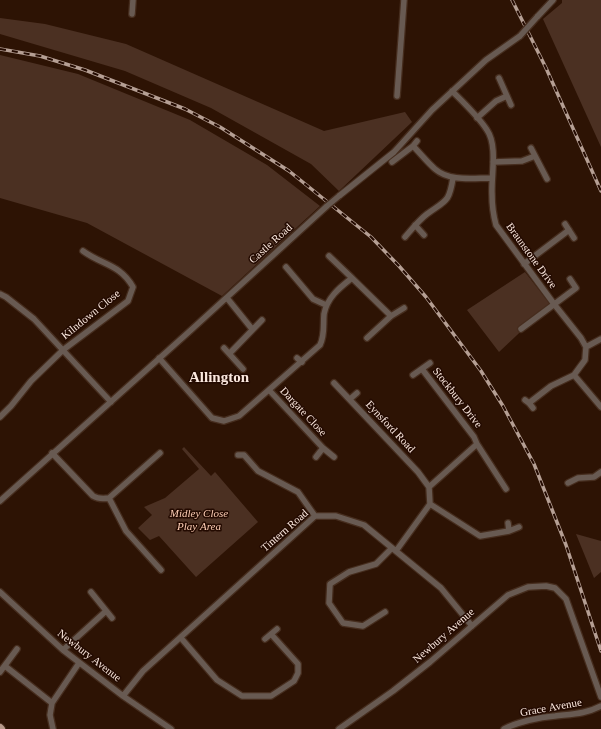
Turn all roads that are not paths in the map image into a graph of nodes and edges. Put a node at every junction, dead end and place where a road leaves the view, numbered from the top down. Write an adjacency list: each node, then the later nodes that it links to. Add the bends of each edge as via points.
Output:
1 (133, 0): 4 (street)
2 (404, 0): 7 (street)
3 (553, 0): 6 (street, Castle Road, bridge, via 520,36 486,60)
4 (132, 14)
5 (499, 78): 8 (street)
6 (452, 91): 10 (street, Braunstone Drive); 31 (street, Castle Road, bridge, via 394,152 327,206)
7 (398, 96)
8 (507, 96): 9 (street); 10 (street, via 496,101)
9 (510, 105)
10 (477, 118): 14 (street, Braunstone Drive, via 492,139)
11 (531, 148): 12 (street)
12 (535, 156): 14 (street, via 522,162); 17 (street)
13 (392, 162): 15 (street, via 415,143 435,169)
14 (493, 162): 16 (street, Braunstone Drive)
15 (453, 178): 16 (street); 19 (street, via 448,197)
16 (492, 178): 26 (street, Braunstone Drive, via 492,211 496,225)
17 (548, 179)
18 (565, 224): 20 (street)
19 (415, 225): 21 (street); 22 (street)
20 (569, 230): 23 (street); 26 (street)
21 (424, 235)
22 (405, 236)
23 (574, 238)
24 (83, 251): 43 (street, Kilndown Close, via 119,270 133,287 128,301)
25 (329, 256): 28 (street)
26 (524, 264): 32 (street, Braunstone Drive)
27 (286, 268): 33 (street, via 313,298)
28 (352, 278): 33 (street, via 336,290); 35 (street)
29 (570, 279): 32 (street, via 576,288)
30 (0, 294): 43 (street, via 34,319)
31 (227, 298): 37 (street); 45 (street, Castle Road)
32 (554, 304): 38 (street, Braunstone Drive); 41 (street, Braunstone Drive, via 582,338)
33 (326, 305): 47 (street, via 323,339)
34 (404, 308): 35 (street)
35 (391, 316): 39 (street)
36 (262, 320): 37 (street)
37 (252, 329): 44 (street)
38 (521, 329)
39 (367, 338)
40 (601, 339): 41 (street)
41 (586, 347): 52 (street, via 585,360)
42 (224, 348): 44 (street)
43 (63, 350): 57 (street); 60 (street)
44 (230, 353): 49 (street)
45 (159, 358): 54 (street, via 212,418 224,421 239,416); 57 (street, Castle Road)
46 (297, 358): 47 (street)
47 (302, 362): 54 (street)
48 (430, 363): 50 (street, Stockbury Drive)
49 (243, 369)
50 (422, 369): 51 (street, Stockbury Drive); 61 (street, Stockbury Drive)
51 (413, 375)
52 (574, 375): 58 (street, via 551,386); 59 (street)
53 (334, 383): 56 (street, Eynsford Road)
54 (269, 390): 62 (street, Dargate Close)
55 (357, 393): 56 (street)
56 (350, 399): 70 (street, Eynsford Road)
57 (111, 402): 63 (street, Castle Road)
58 (529, 404)
59 (601, 407)
60 (0, 416)
61 (477, 444): 70 (street, Stockbury Drive); 71 (street)
62 (323, 448): 66 (street, Dargate Close); 67 (street, Dargate Close)
63 (52, 453): 72 (street, via 93,496 100,499); 73 (street, Castle Road)
64 (160, 453): 72 (street)
65 (238, 455): 75 (street, via 244,455 258,471 298,492)
66 (316, 457)
67 (334, 457)
68 (601, 472): 69 (street, via 594,477 578,478)
69 (568, 483)
70 (430, 487): 74 (street)
71 (506, 489)
72 (109, 498): 80 (street, via 126,531)
73 (0, 501)
74 (430, 504): 78 (street, via 480,536); 79 (street)
75 (315, 516): 79 (street, Tintern Road, via 336,516 364,525); 89 (street, Tintern Road)
76 (508, 523): 78 (street)
77 (519, 527): 78 (street)
78 (510, 531)
79 (394, 549): 84 (street, via 376,564 350,572 330,584 329,603 343,623 363,626); 86 (street, Tintern Road, via 441,588)
80 (161, 570)
81 (0, 592): 92 (street, Newbury Avenue)
82 (91, 592): 83 (street)
83 (106, 611): 85 (street); 92 (street)
84 (384, 612)
85 (112, 618)
86 (472, 626): 97 (street, Newbury Avenue, via 508,595 528,587 555,588 566,599); 102 (street, Newbury Avenue, via 393,691)
87 (277, 629): 88 (street)
88 (271, 634): 89 (street, via 298,664 298,673 294,681 271,696 242,696 217,680); 90 (street)
89 (181, 638): 96 (street, Tintern Road, via 143,671)
90 (265, 639)
91 (17, 649): 94 (street)
92 (63, 650): 93 (street, Newbury Avenue)
93 (79, 663): 96 (street, Newbury Avenue); 98 (street)
94 (5, 666): 95 (street); 98 (street)
95 (0, 672)
96 (123, 696): 101 (street, Newbury Avenue)
97 (601, 697)
98 (52, 703): 100 (street, via 50,715)
99 (601, 706): 103 (street, Grace Avenue, via 579,715 532,720)
100 (53, 729)
101 (171, 729)
102 (339, 729)
103 (504, 729)

